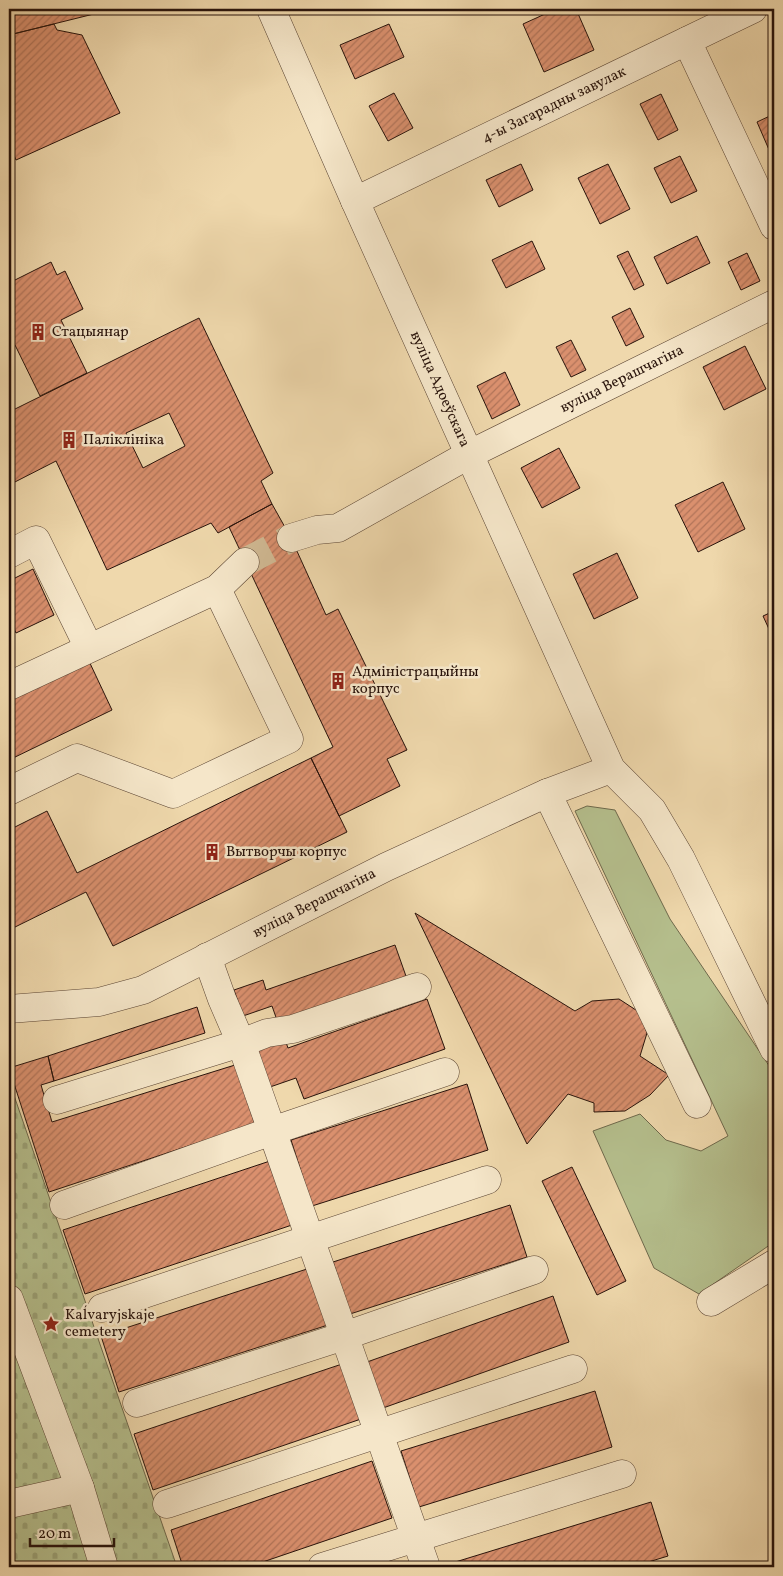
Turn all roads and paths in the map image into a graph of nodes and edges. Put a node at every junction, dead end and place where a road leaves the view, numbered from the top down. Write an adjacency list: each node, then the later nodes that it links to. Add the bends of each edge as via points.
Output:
1 (271, 9): 4 (street, вуліца Адоеўскага)
2 (754, 9): 3 (street, 4-ы Загарадны завулак)
3 (688, 40): 4 (street, 4-ы Загарадны завулак); 5 (street)
4 (355, 201): 7 (street, вуліца Адоеўскага)
5 (774, 226)
6 (774, 304): 7 (street, вуліца Верашчагіна)
7 (470, 454): 8 (street, вуліца Верашчагіна, via 338,528); 14 (street, вуліца Адоеўскага)
8 (291, 538)
9 (9, 554): 12 (street, via 36,540)
10 (245, 562): 11 (street)
11 (217, 589): 12 (street); 15 (street, via 289,739 173,794 76,758)
12 (90, 648): 13 (street)
13 (9, 686)
14 (611, 769): 16 (street, вуліца Верашчагіна); 21 (street, via 652,810 681,859)
15 (9, 791)
16 (548, 793): 17 (street, вуліца Верашчагіна, via 386,868); 24 (street)
17 (207, 957): 19 (street, вуліца Верашчагіна, via 143,990 99,1002); 20 (street)
18 (417, 987): 20 (street, via 293,1029 267,1033)
19 (9, 1009)
20 (242, 1044): 23 (street); 25 (street)
21 (774, 1049)
22 (446, 1072): 25 (street)
23 (56, 1100)
24 (697, 1104)
25 (272, 1131): 27 (street); 28 (street)
26 (487, 1180): 28 (street)
27 (64, 1205)
28 (310, 1239): 33 (street); 34 (street)
29 (774, 1264): 32 (street)
30 (534, 1270): 34 (street)
31 (9, 1299): 39 (street)
32 (711, 1302)
33 (102, 1308)
34 (344, 1336): 36 (street); 37 (street)
35 (573, 1369): 37 (street)
36 (137, 1403)
37 (379, 1433): 41 (street); 42 (street)
38 (622, 1474): 42 (street)
39 (80, 1488): 40 (street); 43 (street)
40 (9, 1504)
41 (167, 1504)
42 (415, 1538): 44 (street); 45 (street)
43 (104, 1567)
44 (322, 1567)
45 (426, 1567)

